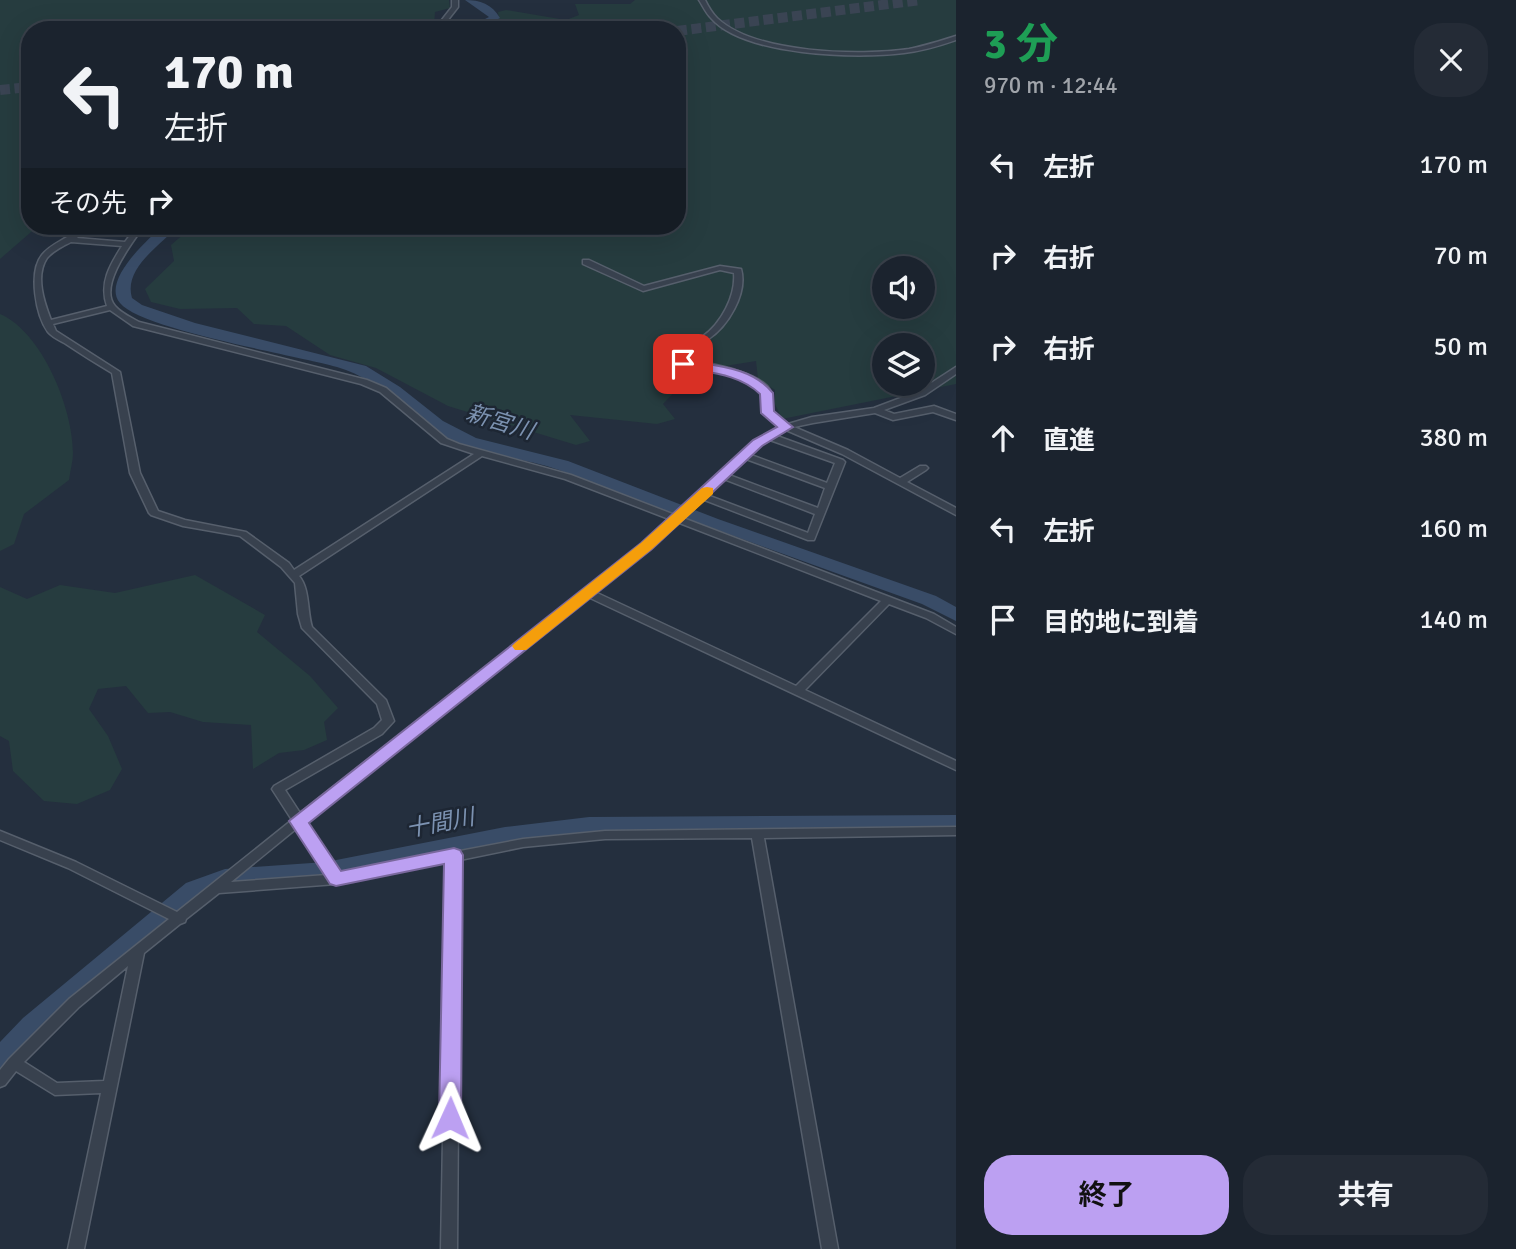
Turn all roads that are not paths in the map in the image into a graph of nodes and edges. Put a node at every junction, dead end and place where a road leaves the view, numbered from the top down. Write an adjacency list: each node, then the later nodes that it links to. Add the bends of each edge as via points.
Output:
1 (455, 0): 3 (street)
2 (702, 0): 4 (street, via 710,15 726,27 785,47 877,54 920,49)
3 (444, 21)
4 (956, 38)
5 (76, 235): 7 (street)
6 (134, 235): 8 (street)
7 (71, 240): 8 (street); 11 (street, via 50,251 39,270 37,285)
8 (128, 244): 10 (street, via 108,278)
9 (586, 262): 15 (street, via 643,289 720,268 738,271 738,289 716,328 672,356 683,364 753,380 767,393 768,413)
10 (111, 307): 11 (street); 17 (street, via 136,324 364,382 383,390 444,441)
11 (48, 323): 27 (street, via 52,332 116,372 135,472 154,513 243,534)
12 (956, 370): 13 (street, via 922,393)
13 (876, 410): 14 (street, via 893,416 934,409); 15 (street)
14 (956, 417)
15 (786, 427): 16 (street); 21 (street)
16 (768, 436): 18 (street); 22 (street, via 840,462)
17 (481, 453): 26 (street); 27 (street)
18 (746, 456): 20 (street); 22 (street)
19 (923, 468): 21 (street)
20 (724, 476): 23 (street); 25 (street)
21 (900, 482): 24 (street)
22 (830, 488): 25 (street)
23 (702, 496): 25 (street, via 811,538); 26 (street)
24 (956, 512)
25 (821, 513)
26 (681, 514): 28 (street); 29 (street)
27 (295, 574): 33 (street, via 307,628 382,703 388,720 378,731 278,789)
28 (589, 593): 31 (street); 33 (street)
29 (887, 600): 30 (street); 31 (street)
30 (956, 631)
31 (797, 691): 32 (street)
32 (956, 766)
33 (298, 821): 38 (street); 39 (street)
34 (956, 831): 35 (street)
35 (757, 834): 37 (street, via 605,835); 47 (street)
36 (0, 835): 40 (street)
37 (454, 855): 38 (street); 46 (street)
38 (336, 879): 39 (street)
39 (219, 888): 40 (street)
40 (180, 919): 41 (street)
41 (138, 951): 42 (street, via 74,1003); 44 (street)
42 (14, 1063): 43 (street); 44 (street, via 55,1089)
43 (0, 1081)
44 (110, 1087): 45 (street)
45 (76, 1249)
46 (449, 1249)
47 (830, 1249)

